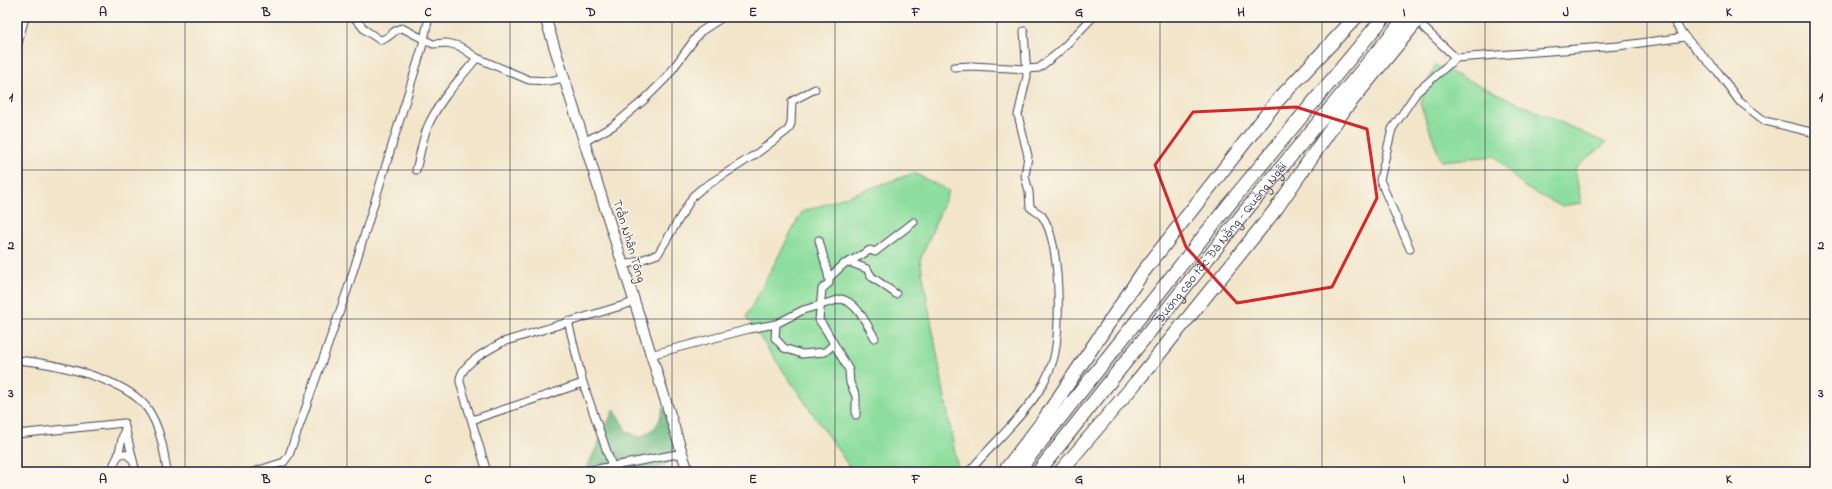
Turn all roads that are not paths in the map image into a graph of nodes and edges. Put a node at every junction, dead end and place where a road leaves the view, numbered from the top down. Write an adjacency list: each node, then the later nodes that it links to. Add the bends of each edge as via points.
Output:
1 (25, 17): 15 (street)
2 (354, 17): 14 (street, via 365,30 380,40 389,37 399,28)
3 (429, 17): 14 (street)
4 (545, 17): 20 (street, Trần Nhân Tông)
5 (723, 17): 23 (street, via 700,32 666,78 644,100 613,126)
6 (1093, 17): 19 (street, via 1059,52 1039,68)
7 (1356, 17): 57 (highway, via 1278,100 1143,272 1047,415)
8 (1384, 17): 58 (highway, Đường cao tốc Đà Nẵng - Quảng Ngãi, via 1234,198)
9 (1406, 17): 59 (highway, Đường cao tốc Đà Nẵng - Quảng Ngãi, via 1247,209)
10 (1671, 17): 13 (street)
11 (1422, 22): 17 (street); 60 (highway, via 1344,110 1276,209)
12 (1024, 32): 19 (street)
13 (1685, 37): 17 (street, via 1618,46); 22 (street, via 1718,72 1739,101 1765,121)
14 (424, 40): 16 (street, via 436,45 454,45); 52 (street, via 348,288 289,455 284,462)
15 (17, 47)
16 (477, 58): 20 (street, via 528,80 549,81); 24 (street, via 435,112 426,129)
17 (1456, 58): 27 (street, via 1417,92 1392,129 1380,180)
18 (954, 67): 19 (street)
19 (1026, 69): 56 (street, via 1025,88 1018,115 1028,156 1025,176 1030,207 1042,216 1051,237 1057,269 1056,344 1048,372 1038,392)
20 (564, 78): 23 (street, Trần Nhân Tông)
21 (815, 89): 29 (street, via 792,100 791,124 788,130 756,154 701,188 693,196 658,254)
22 (1815, 133)
23 (584, 142): 29 (street, Trần Nhân Tông)
24 (416, 170)
25 (914, 222): 28 (street, via 875,252 870,250)
26 (819, 240): 30 (street)
27 (1410, 249)
28 (849, 262): 30 (street); 31 (street, via 867,269 872,277)
29 (623, 266): 32 (street, Trần Nhân Tông)
30 (829, 278): 33 (street, via 829,283 822,289)
31 (896, 294)
32 (634, 302): 34 (street); 38 (street, Trần Nhân Tông)
33 (820, 306): 35 (street, via 803,310); 36 (street, via 846,300 854,307); 37 (street, via 819,320)
34 (568, 321): 40 (street); 42 (street, via 503,342 485,352 464,369 460,382)
35 (776, 324): 37 (street, via 775,338 784,348 802,354 825,352); 38 (street)
36 (875, 338)
37 (834, 344): 41 (street, via 849,370 850,383 856,396)
38 (650, 355): 45 (street, Trần Nhân Tông)
39 (17, 360): 51 (street, via 61,367 97,378 134,395 154,420 162,442)
40 (584, 383): 42 (street); 48 (street)
41 (856, 415)
42 (472, 420): 53 (street)
43 (125, 429): 44 (street, via 124,423); 46 (street); 47 (street)
44 (17, 434)
45 (683, 453): 48 (street); 55 (street, Trần Nhân Tông)
46 (118, 456): 47 (street, via 122,453 127,454); 49 (street)
47 (132, 459): 50 (street)
48 (612, 466): 54 (street)
49 (111, 472)
50 (136, 472)
51 (167, 472)
52 (253, 472)
53 (487, 472)
54 (581, 472)
55 (688, 472)
56 (969, 472)
57 (1004, 472)
58 (1017, 472)
59 (1038, 472)
60 (1060, 472)

